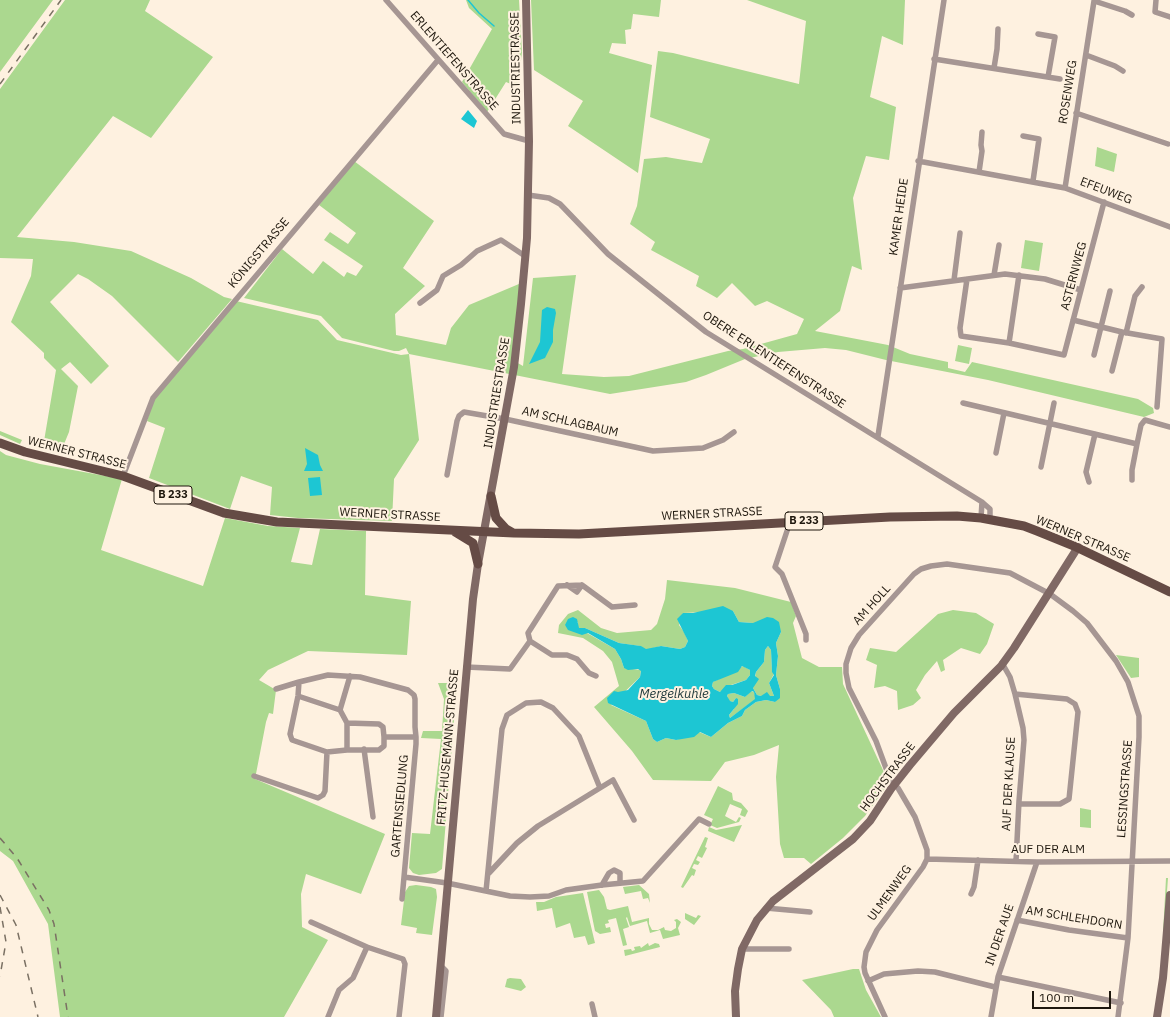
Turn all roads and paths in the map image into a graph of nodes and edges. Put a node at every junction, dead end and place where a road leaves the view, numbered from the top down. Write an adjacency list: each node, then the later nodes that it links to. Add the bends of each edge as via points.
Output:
1 (386, 0): 12 (street, ERLENTIEFENSTRASSE)
2 (526, 0): 20 (street, INDUSTRIESTRASSE)
3 (944, 0): 11 (street, KAMER HEIDE)
4 (1156, 0): 7 (street, via 1155,12)
5 (1094, 1): 6 (street); 10 (street, ROSENWEG)
6 (1132, 15)
7 (1170, 17)
8 (998, 29): 13 (street)
9 (1038, 34): 15 (street, via 1055,37)
10 (1086, 55): 14 (street); 17 (street, ROSENWEG)
11 (934, 58): 13 (street); 22 (street, KAMER HEIDE)
12 (438, 60): 20 (street, ERLENTIEFENSTRASSE, via 504,134); 62 (street, KÖNIGSTRASSE, via 153,398)
13 (994, 68): 15 (street)
14 (1123, 71)
15 (1048, 77): 16 (street)
16 (1060, 79)
17 (1076, 113): 21 (street); 25 (street, ROSENWEG)
18 (982, 132): 23 (street)
19 (1023, 136): 24 (street, via 1039,139)
20 (529, 141): 26 (street, INDUSTRIESTRASSE)
21 (1168, 144)
22 (918, 161): 23 (street, EFEUWEG); 36 (street, KAMER HEIDE)
23 (979, 172): 24 (street, EFEUWEG)
24 (1033, 181): 25 (street, EFEUWEG)
25 (1065, 188): 27 (street, EFEUWEG)
26 (528, 195): 31 (street, INDUSTRIESTRASSE); 56 (street, OBERE ERLENTIEFENSTRASSE, via 549,198 560,204 608,254 706,332)
27 (1104, 202): 28 (street, EFEUWEG); 38 (street, ASTERNWEG)
28 (1170, 227)
29 (960, 233): 35 (street)
30 (999, 245): 32 (street)
31 (525, 256): 40 (street, via 501,240 477,251 443,276 437,290); 51 (street, INDUSTRIESTRASSE, via 516,351)
32 (994, 275): 33 (street); 34 (street)
33 (1019, 275): 38 (street, via 1045,279); 44 (street)
34 (967, 279): 35 (street); 44 (street, via 961,336)
35 (954, 280): 36 (street)
36 (900, 288): 56 (street, KAMER HEIDE)
37 (1142, 288): 43 (street, via 1135,296)
38 (1081, 290): 41 (street, ASTERNWEG)
39 (1110, 291): 42 (street)
40 (420, 303)
41 (1073, 320): 42 (street); 44 (street, ASTERNWEG, via 1064,355)
42 (1101, 327): 43 (street); 45 (street)
43 (1124, 333): 46 (street); 49 (street, via 1162,339)
44 (1009, 343)
45 (1094, 355)
46 (1112, 371)
47 (964, 403): 50 (street)
48 (1054, 403): 52 (street)
49 (1157, 407)
50 (1004, 413): 52 (street); 59 (street)
51 (505, 418): 54 (street, AM SCHLAGBAUM, via 653,451 703,448 723,440); 61 (street, AM SCHLAGBAUM, via 467,412 459,416); 65 (street, INDUSTRIESTRASSE)
52 (1050, 423): 55 (street); 60 (street)
53 (1170, 427): 58 (street, via 1145,420 1141,425)
54 (734, 432)
55 (1095, 434): 58 (street); 64 (street, via 1086,472)
56 (878, 436): 66 (street, OBERE ERLENTIEFENSTRASSE)
57 (0, 443): 62 (main road, WERNER STRASSE / B 233, via 25,452)
58 (1137, 444): 63 (street)
59 (996, 453)
60 (1040, 467)
61 (447, 475)
62 (122, 476): 70 (main road, WERNER STRASSE / B 233, via 217,511 248,518 277,522)
63 (1132, 480)
64 (1089, 482)
65 (491, 496): 71 (street, INDUSTRIESTRASSE); 72 (main road, via 496,518)
66 (982, 502): 67 (street); 68 (street, via 990,509)
67 (981, 518): 68 (main road, WERNER STRASSE / B 233); 69 (main road, WERNER STRASSE / B 233, via 924,516)
68 (990, 519): 73 (main road, WERNER STRASSE / B 233, via 1026,527)
69 (790, 522): 72 (main road, WERNER STRASSE / B 233, via 579,534); 78 (street, via 775,567 782,574 806,634)
70 (450, 530): 71 (main road, WERNER STRASSE / B 233); 74 (main road, via 473,543)
71 (484, 532): 72 (main road, WERNER STRASSE / B 233); 74 (street, FRITZ-HUSEMANN-STRASSE)
72 (514, 534)
73 (1078, 547): 75 (main road, WERNER STRASSE / B 233); 76 (street, HOCHSTRASSE)
74 (478, 564): 81 (street, FRITZ-HUSEMANN-STRASSE)
75 (1169, 591)
76 (1050, 594): 80 (street, HOCHSTRASSE); 96 (street, AM HOLL, via 1010,573 947,564 931,566 914,574 860,635 852,645 847,658 847,680); 105 (street, LESSINGSTRASSE, via 1086,623 1122,670 1133,695 1139,716 1140,737)
77 (635, 605): 79 (street, via 612,607 582,585 558,586 528,633)
78 (806, 640)
79 (530, 641): 81 (street, via 510,670); 83 (street, via 552,655 567,655 577,659 589,673)
80 (1002, 664): 86 (street, AUF DER KLAUSE, via 1010,676); 96 (street, HOCHSTRASSE, via 954,713)
81 (466, 667): 110 (street, FRITZ-HUSEMANN-STRASSE)
82 (350, 676): 84 (street, GARTENSIEDLUNG, via 328,675); 88 (street); 91 (street, GARTENSIEDLUNG, via 370,679 412,692 415,699)
83 (596, 676)
84 (299, 682): 85 (street, GARTENSIEDLUNG); 87 (street, GARTENSIEDLUNG)
85 (276, 689)
86 (1015, 694): 98 (street, AUF DER KLAUSE, via 1024,740); 98 (street, via 1066,699 1075,704 1078,712 1069,799 1060,804)
87 (298, 696): 88 (street); 94 (street, GARTENSIEDLUNG, via 290,739)
88 (340, 710): 89 (street)
89 (347, 723): 90 (street, via 379,724 383,727); 92 (street)
90 (384, 737): 91 (street, GARTENSIEDLUNG); 93 (street, GARTENSIEDLUNG, via 384,746 381,749)
91 (416, 737): 109 (street, GARTENSIEDLUNG)
92 (347, 750): 93 (street, GARTENSIEDLUNG); 94 (street, GARTENSIEDLUNG)
93 (364, 750): 99 (street)
94 (327, 752): 95 (street, via 325,791 318,798)
95 (254, 776)
96 (894, 784): 102 (street, ULMENWEG, via 915,817); 117 (street, HOCHSTRASSE, via 870,822 853,840)
97 (600, 788): 100 (street, via 613,780); 108 (street, via 538,826); 108 (street, via 579,736 559,713 547,704 534,702 526,703 507,715 501,738)
98 (1018, 804): 104 (street, AUF DER KLAUSE)
99 (373, 817)
100 (634, 820)
101 (708, 824): 111 (street, via 699,819 643,881)
102 (927, 859): 103 (street, AUF DER ALM); 127 (street, ULMENWEG, via 869,943 864,967)
103 (978, 860): 104 (street, AUF DER ALM); 114 (street)
104 (1016, 861): 107 (street, AUF DER ALM)
105 (1132, 861): 106 (street, AUF DER ALM); 107 (street, AUF DER ALM); 121 (street, LESSINGSTRASSE)
106 (1170, 861)
107 (1037, 862): 119 (street, IN DER AUE)
108 (489, 872): 113 (street)
109 (404, 877): 110 (street); 116 (street, GARTENSIEDLUNG)
110 (447, 883): 113 (street); 125 (street, FRITZ-HUSEMANN-STRASSE)
111 (620, 883): 112 (street); 112 (street, via 620,873 614,870)
112 (602, 884): 113 (street, via 543,897 510,896)
113 (486, 891)
114 (971, 894)
115 (1170, 895): 128 (street)
116 (402, 899)
117 (766, 908): 118 (street); 123 (street, HOCHSTRASSE)
118 (810, 912)
119 (1017, 920): 121 (street, AM SCHLEHDORN); 126 (street, IN DER AUE)
120 (311, 922): 122 (street)
121 (1128, 938): 130 (street, LESSINGSTRASSE)
122 (366, 947): 132 (street, via 353,978 339,990); 133 (street, via 400,958 404,962)
123 (742, 948): 124 (street); 137 (street, HOCHSTRASSE, via 735,991)
124 (789, 950)
125 (440, 965): 134 (street, FRITZ-HUSEMANN-STRASSE); 135 (street, FRITZ-HUSEMANN-STRASSE, via 446,971)
126 (998, 977): 129 (street, IN DER AUE); 130 (street)
127 (868, 980): 129 (street, via 884,974 918,971 935,972); 138 (street, ULMENWEG)
128 (1166, 980): 141 (street)
129 (995, 987): 139 (street, IN DER AUE)
130 (1121, 1003): 140 (street, LESSINGSTRASSE)
131 (592, 1004): 136 (street)
132 (328, 1017)
133 (399, 1017)
134 (436, 1017)
135 (441, 1017)
136 (595, 1017)
137 (736, 1017)
138 (885, 1017)
139 (991, 1017)
140 (1118, 1017)
141 (1157, 1017)

